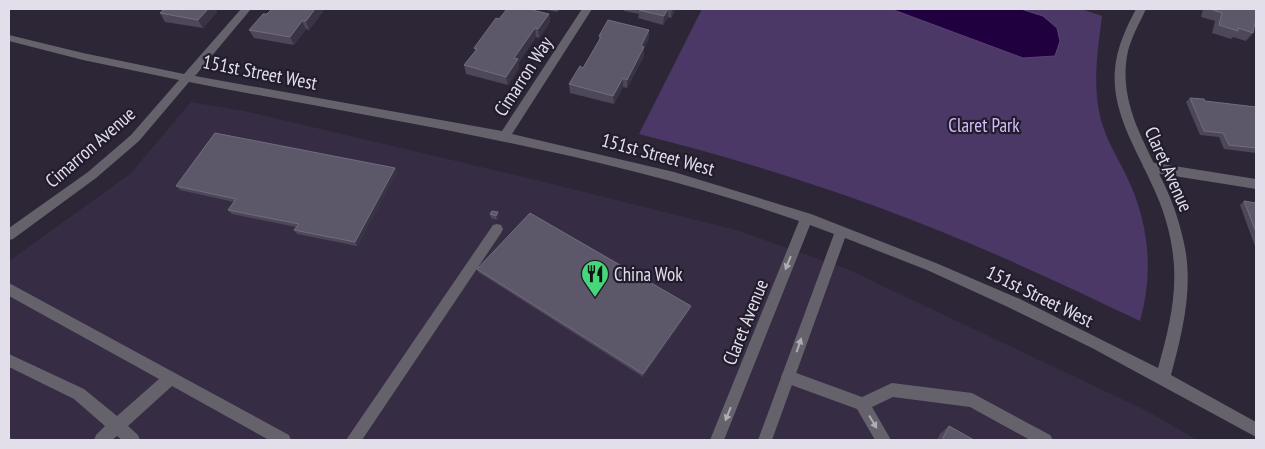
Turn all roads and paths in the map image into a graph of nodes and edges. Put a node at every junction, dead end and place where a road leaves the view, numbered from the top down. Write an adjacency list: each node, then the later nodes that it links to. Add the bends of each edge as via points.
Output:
1 (246, 9): 5 (street)
2 (587, 9): 6 (street, Cimarron Way)
3 (1141, 9): 7 (street, Claret Avenue, via 1123,52 1120,79 1129,126)
4 (9, 38): 5 (street, 151st Street West)
5 (188, 78): 6 (street, 151st Street West); 12 (street, Cimarron Avenue, via 114,157)
6 (504, 138): 9 (street, 151st Street West, via 587,154 660,173)
7 (1149, 168): 8 (street); 16 (street, Claret Avenue, via 1168,208 1179,250 1181,274 1178,318)
8 (1256, 184)
9 (807, 218): 11 (street, 151st Street West); 25 (street, Claret Avenue, one-way to 25)
10 (497, 229): 24 (street)
11 (840, 230): 15 (street, one-way to 11); 16 (street, 151st Street West, via 974,284)
12 (9, 235)
13 (9, 289): 17 (street)
14 (9, 360): 19 (street, via 79,394)
15 (788, 376): 18 (street); 26 (street)
16 (1163, 377): 20 (street, 151st Street West)
17 (171, 378): 19 (street); 23 (street)
18 (862, 404): 27 (street, one-way to 27); 28 (street, via 892,390 972,400)
19 (117, 427): 21 (street); 22 (street)
20 (1256, 430)
21 (102, 440)
22 (133, 440)
23 (284, 440)
24 (353, 440)
25 (717, 440)
26 (765, 440)
27 (882, 440)
28 (1046, 440)

